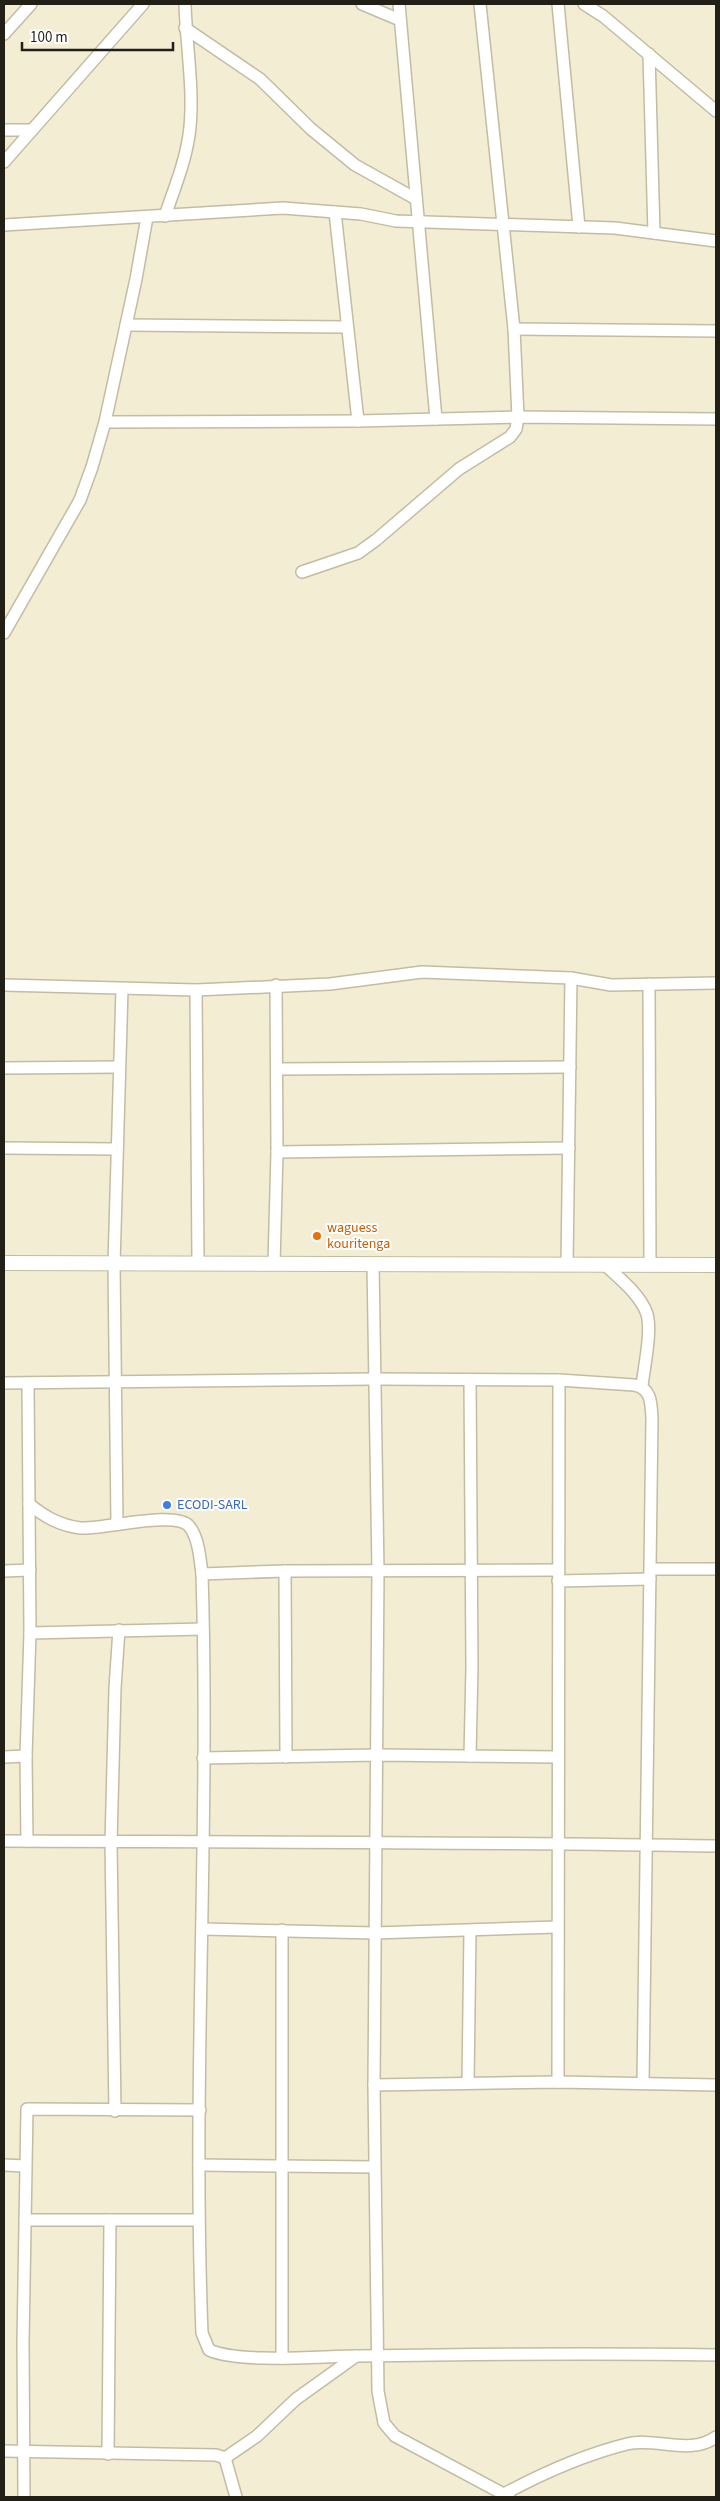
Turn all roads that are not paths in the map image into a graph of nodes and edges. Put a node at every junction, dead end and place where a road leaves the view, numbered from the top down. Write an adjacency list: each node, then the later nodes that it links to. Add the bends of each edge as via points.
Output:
1 (31, 4): 11 (street)
2 (143, 4): 17 (street)
3 (185, 4): 12 (street)
4 (362, 4): 10 (street)
5 (399, 4): 10 (street)
6 (480, 4): 25 (street)
7 (558, 4): 26 (street)
8 (584, 4): 14 (street)
9 (4, 16): 11 (street)
10 (400, 20): 19 (street)
11 (15, 21): 13 (street)
12 (185, 28): 19 (street, via 260,79 311,129 355,165); 21 (street, via 190,133)
13 (4, 34)
14 (649, 54): 15 (street); 27 (street)
15 (716, 111)
16 (4, 130): 17 (street)
17 (32, 130): 18 (street)
18 (4, 162)
19 (416, 199): 23 (street)
20 (335, 212): 21 (street, via 252,208); 23 (street); 30 (street)
21 (165, 216): 22 (street)
22 (147, 217): 24 (street); 29 (street)
23 (418, 222): 25 (street); 34 (street)
24 (4, 224)
25 (504, 226): 26 (street); 31 (street)
26 (579, 227): 27 (street)
27 (654, 233): 28 (street)
28 (716, 241)
29 (126, 325): 30 (street); 37 (street)
30 (347, 327): 36 (street)
31 (514, 329): 32 (street); 33 (street)
32 (716, 331)
33 (518, 416): 34 (street); 35 (street); 38 (street, via 516,429 510,437 459,469 376,540 358,553)
34 (436, 419): 36 (street)
35 (716, 419)
36 (358, 421): 37 (street)
37 (104, 422): 39 (street, via 80,500)
38 (302, 572)
39 (4, 633)
40 (571, 978): 42 (street, via 611,984); 44 (street, via 422,972 330,984); 48 (street)
41 (716, 983): 42 (street)
42 (649, 984): 62 (street)
43 (4, 985): 45 (street)
44 (276, 985): 46 (street); 50 (street)
45 (122, 989): 46 (street); 47 (street)
46 (196, 990): 57 (street)
47 (119, 1067): 49 (street); 53 (street)
48 (570, 1067): 50 (street); 52 (street)
49 (4, 1068)
50 (277, 1069): 54 (street)
51 (4, 1148): 53 (street)
52 (569, 1148): 54 (street); 60 (street)
53 (117, 1149): 56 (street)
54 (277, 1152): 58 (street)
55 (4, 1263): 56 (street)
56 (114, 1264): 57 (street); 68 (street)
57 (198, 1264): 58 (street)
58 (274, 1264): 59 (street)
59 (373, 1264): 60 (street); 64 (street)
60 (568, 1264): 61 (street)
61 (604, 1264): 62 (street); 70 (street, via 630,1288 646,1312 649,1324)
62 (650, 1265): 63 (street)
63 (716, 1265)
64 (374, 1379): 65 (street); 68 (street); 77 (street)
65 (470, 1380): 66 (street); 78 (street)
66 (559, 1380): 70 (street); 81 (street)
67 (4, 1383): 69 (street)
68 (115, 1383): 69 (street); 72 (street)
69 (28, 1384): 71 (street)
70 (642, 1386): 80 (street, via 649,1395 652,1419)
71 (29, 1504): 72 (street, via 52,1520 67,1525 92,1528); 74 (street)
72 (117, 1523): 79 (street, via 182,1521 193,1534)
73 (716, 1568): 80 (street)
74 (30, 1570): 75 (street); 84 (street)
75 (4, 1571)
76 (285, 1571): 77 (street); 79 (street); 89 (street)
77 (378, 1571): 78 (street); 85 (street)
78 (471, 1572): 81 (street); 88 (street)
79 (202, 1574): 82 (street)
80 (651, 1574): 81 (street); 98 (street)
81 (558, 1576): 90 (street)
82 (203, 1629): 83 (street); 91 (street)
83 (119, 1630): 84 (street); 96 (street, via 114,1688)
84 (30, 1633): 87 (street)
85 (378, 1755): 88 (street); 89 (street); 94 (street)
86 (4, 1756): 87 (street)
87 (26, 1756): 93 (street)
88 (470, 1756): 90 (street)
89 (286, 1757): 91 (street)
90 (558, 1757): 97 (street)
91 (203, 1758): 95 (street)
92 (4, 1841): 93 (street)
93 (27, 1841): 96 (street)
94 (377, 1841): 95 (street); 97 (street); 104 (street)
95 (202, 1842): 96 (street); 101 (street)
96 (111, 1843): 111 (street)
97 (560, 1844): 98 (street); 100 (street)
98 (645, 1846): 99 (street); 107 (street)
99 (716, 1846)
100 (557, 1926): 103 (street); 105 (street)
101 (203, 1929): 102 (street); 110 (street)
102 (282, 1930): 104 (street); 113 (street)
103 (470, 1931): 104 (street); 106 (street)
104 (375, 1933): 109 (street)
105 (558, 2082): 106 (street); 107 (street)
106 (468, 2083): 109 (street)
107 (643, 2083): 108 (street)
108 (716, 2084)
109 (374, 2085): 116 (street)
110 (200, 2110): 111 (street); 112 (street)
111 (115, 2111): 115 (street, via 27,2109)
112 (200, 2165): 113 (street); 119 (street)
113 (282, 2165): 116 (street); 123 (street)
114 (4, 2166): 115 (street)
115 (25, 2166): 117 (street)
116 (374, 2167): 121 (street)
117 (25, 2220): 118 (street); 126 (street)
118 (110, 2220): 119 (street); 127 (street)
119 (198, 2220): 123 (street, via 202,2334 209,2350 220,2355)
120 (716, 2354): 121 (street)
121 (378, 2355): 122 (street); 129 (street, via 378,2391 388,2429 416,2450)
122 (356, 2356): 123 (street); 128 (street, via 296,2399 257,2436)
123 (282, 2358)
124 (716, 2437): 129 (street, via 698,2445 627,2444 555,2468)
125 (4, 2451): 126 (street)
126 (24, 2452): 127 (street); 130 (street)
127 (108, 2454): 128 (street)
128 (225, 2458): 131 (street)
129 (507, 2496)
130 (24, 2497)
131 (236, 2497)

